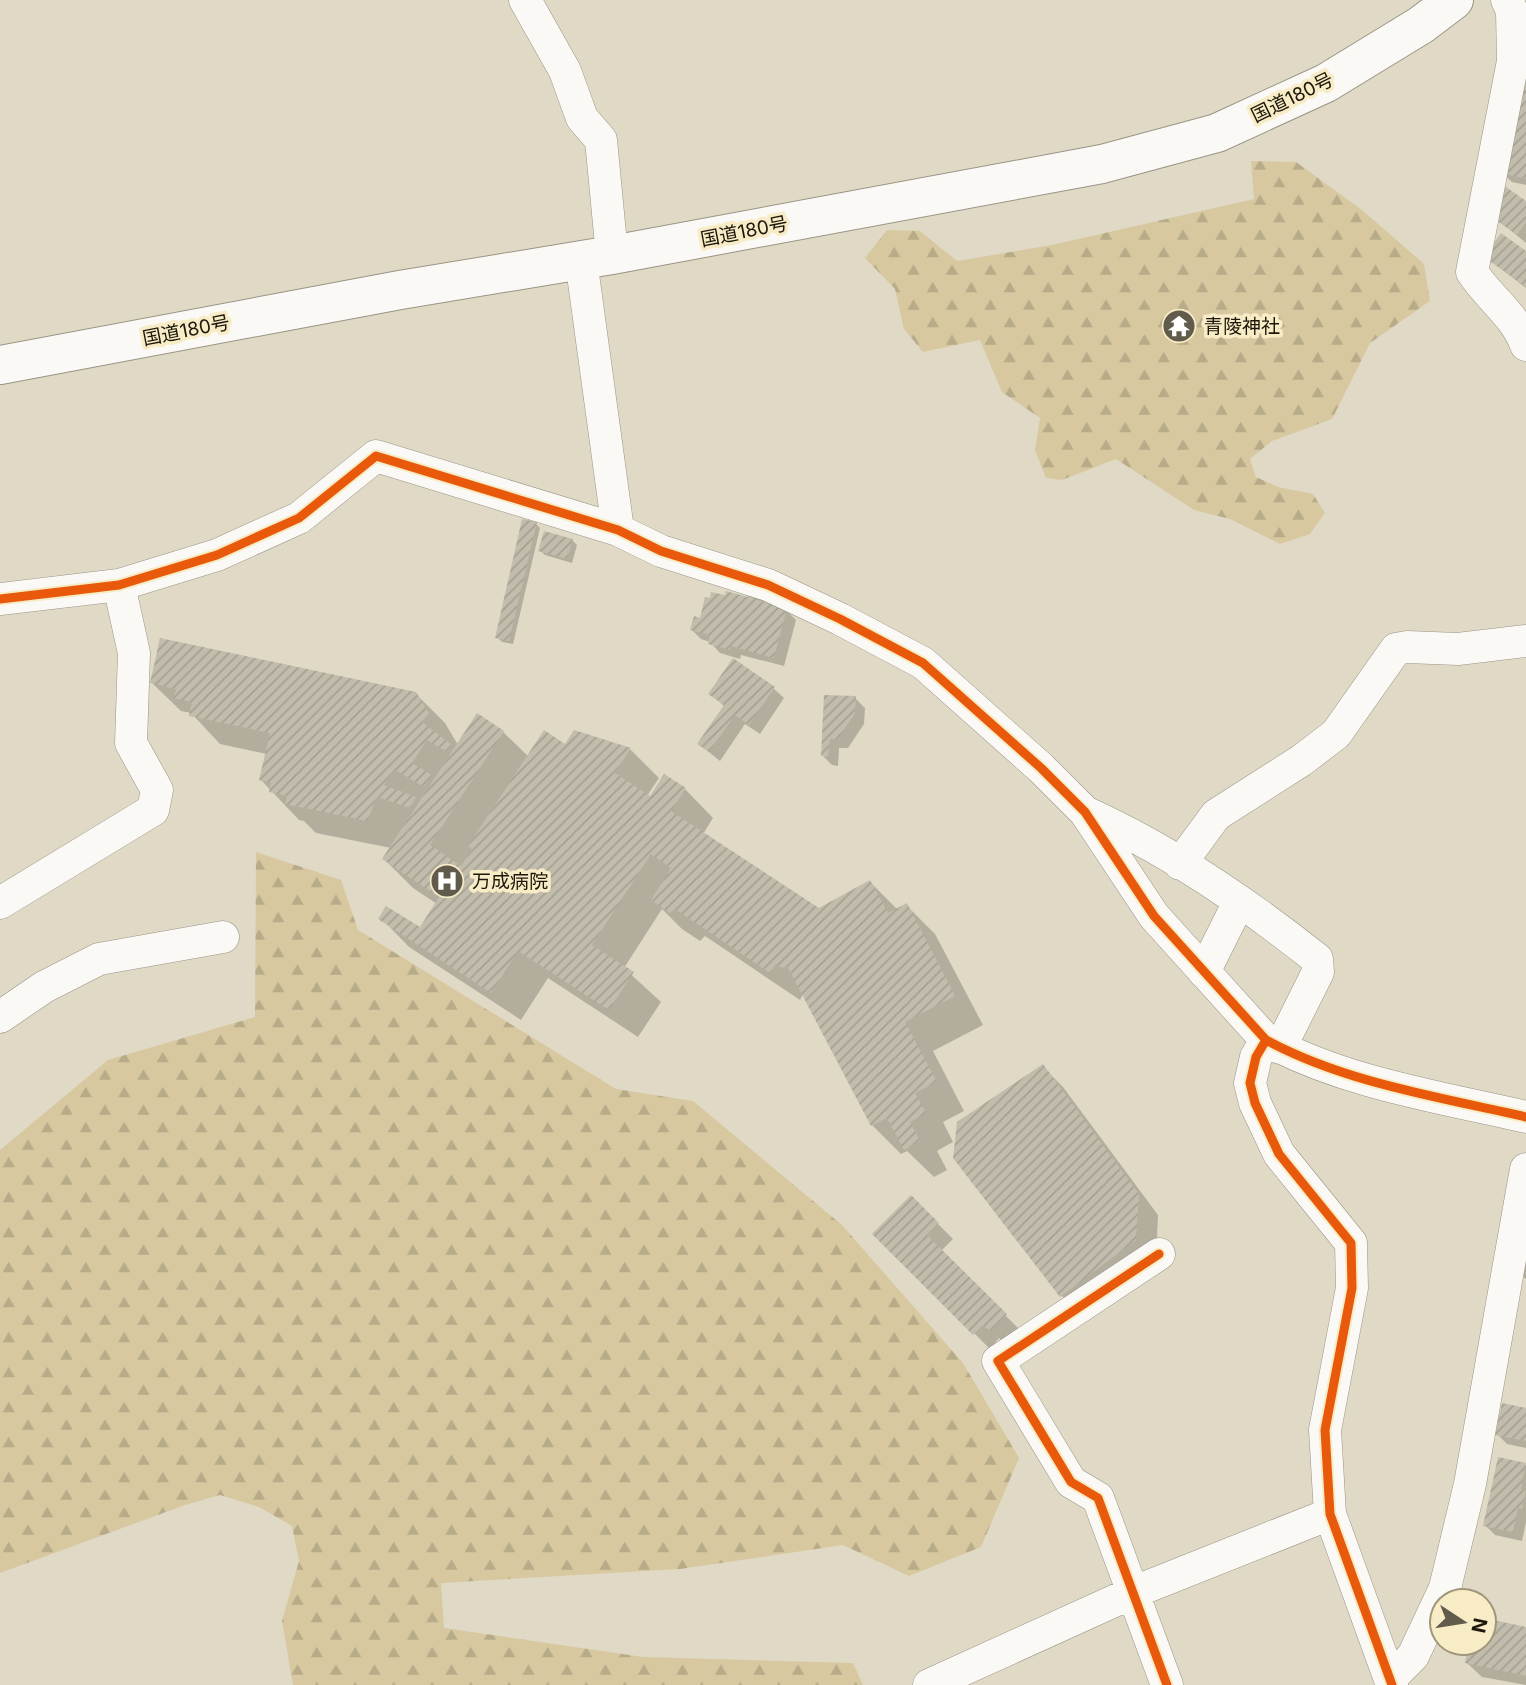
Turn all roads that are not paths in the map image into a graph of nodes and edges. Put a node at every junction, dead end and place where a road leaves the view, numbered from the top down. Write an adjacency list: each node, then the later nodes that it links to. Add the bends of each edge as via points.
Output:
1 (525, 0): 4 (street, via 565,71 582,118 601,140)
2 (1454, 0): 4 (highway, 国道180号, via 1326,83 1217,133 1102,164)
3 (1507, 0): 5 (street, via 1512,11 1513,61 1472,272 1511,315)
4 (597, 258): 6 (highway, 国道180号); 7 (street)
5 (1526, 345)
6 (0, 365)
7 (618, 530): 8 (street, via 376,456 299,518 217,555); 11 (street, via 661,551 768,585 923,663)
8 (119, 585): 9 (street); 14 (street, via 134,653 131,743 157,790 153,810)
9 (0, 599)
10 (1526, 641): 12 (street, via 1458,649 1396,649 1336,734 1216,815)
11 (1085, 812): 12 (street); 16 (street, via 1154,916)
12 (1180, 864): 13 (street)
13 (1239, 902): 16 (street); 18 (street, via 1317,959 1318,972)
14 (0, 903)
15 (223, 937): 17 (street, via 99,959 44,987)
16 (1204, 972): 18 (street)
17 (0, 1017)
18 (1273, 1044): 19 (street, via 1374,1082); 22 (street, via 1256,1057 1250,1083 1255,1103 1279,1154 1351,1242 1352,1288 1325,1430)
19 (1526, 1117)
20 (1526, 1169): 24 (street, via 1470,1483 1445,1587 1413,1656)
21 (1159, 1254): 23 (street, via 998,1361 1071,1482 1098,1498)
22 (1330, 1514): 23 (street); 24 (street)
23 (1134, 1592): 25 (street); 26 (street)
24 (1391, 1682)
25 (929, 1685)
26 (1167, 1685)

